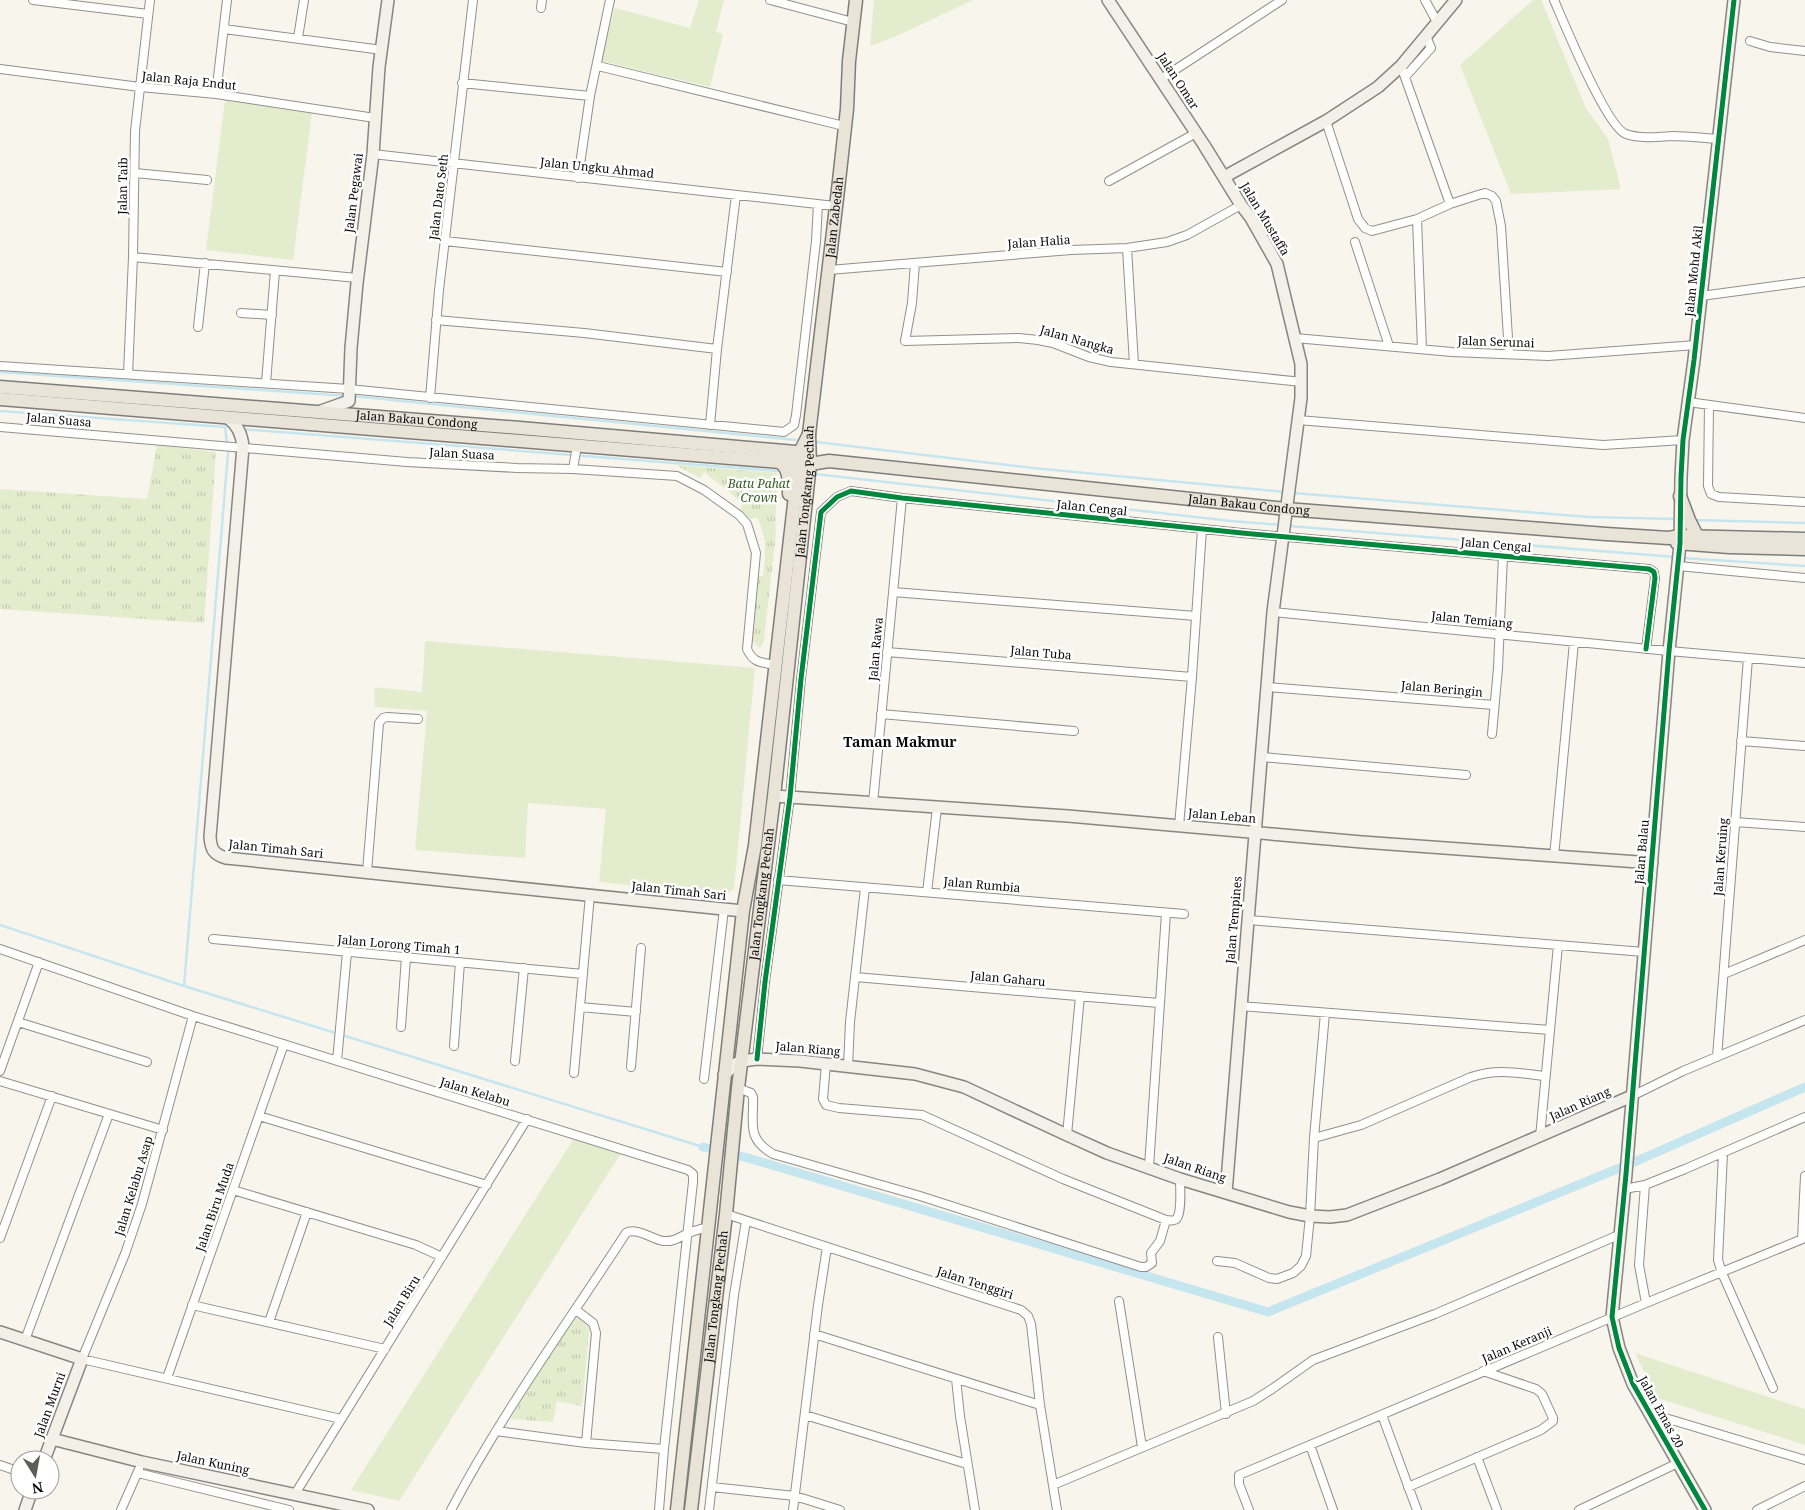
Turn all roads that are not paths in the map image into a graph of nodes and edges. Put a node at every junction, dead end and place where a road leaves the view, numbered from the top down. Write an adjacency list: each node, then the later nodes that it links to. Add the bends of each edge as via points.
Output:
1 (34, 0): 16 (street)
2 (150, 0): 17 (street, Jalan Taib)
3 (227, 0): 20 (street)
4 (304, 0): 21 (street)
5 (388, 0): 23 (street, Jalan Pegawai)
6 (473, 0): 29 (street, Jalan Dato Seth)
7 (610, 0): 25 (street)
8 (770, 0): 18 (street)
9 (856, 0): 18 (main road, Jalan Zabedah)
10 (1108, 0): 28 (street, Jalan Omar)
11 (1282, 0): 28 (street)
12 (1425, 0): 19 (street)
13 (1456, 0): 19 (street, Jalan Mustaffa)
14 (1554, 0): 37 (street, via 1595,90 1624,134)
15 (1734, 0): 37 (street, Jalan Mohd Akil)
16 (69, 2): 17 (street)
17 (148, 14): 30 (street, Jalan Taib)
18 (853, 22): 35 (main road, Jalan Zabedah)
19 (1437, 22): 27 (street, Jalan Mustaffa)
20 (224, 28): 21 (street); 31 (street)
21 (298, 38): 23 (street)
22 (1750, 41): 24 (street)
23 (382, 50): 33 (street, Jalan Pegawai)
24 (1805, 51)
25 (598, 66): 32 (street); 35 (street)
26 (0, 69): 30 (street, Jalan Raja Endut)
27 (1403, 71): 34 (street, Jalan Mustaffa); 47 (street)
28 (1161, 79): 36 (street, Jalan Omar)
29 (462, 83): 32 (street); 39 (street, Jalan Dato Seth)
30 (140, 87): 31 (street, Jalan Raja Endut); 40 (street, Jalan Taib)
31 (216, 94): 33 (street, Jalan Raja Endut)
32 (590, 96): 42 (street)
33 (375, 118): 38 (street, Jalan Pegawai)
34 (1326, 121): 41 (street, Jalan Mustaffa); 50 (street, via 1358,219 1365,228 1372,231)
35 (844, 126): 48 (main road, Jalan Zabedah)
36 (1196, 133): 41 (street, Jalan Omar); 44 (street)
37 (1719, 139): 62 (street, Jalan Mohd Akil)
38 (373, 154): 39 (street, Jalan Ungku Ahmad); 60 (street, Jalan Pegawai)
39 (454, 164): 42 (street, Jalan Ungku Ahmad); 51 (street, Jalan Dato Seth)
40 (135, 173): 43 (street); 54 (street, Jalan Taib)
41 (1224, 177): 49 (street, Jalan Mustaffa)
42 (578, 178): 45 (street, Jalan Ungku Ahmad)
43 (207, 180)
44 (1109, 181)
45 (736, 195): 46 (street, Jalan Ungku Ahmad); 59 (street)
46 (818, 204): 48 (street, Jalan Ungku Ahmad); 89 (street, via 794,425 784,432)
47 (1450, 204): 50 (street); 72 (street, via 1485,193 1496,201 1501,226)
48 (835, 206): 57 (main road, Jalan Zabedah)
49 (1241, 206): 53 (street, Jalan Halia, via 1177,240); 67 (street, Jalan Mustaffa, via 1277,264)
50 (1417, 219): 71 (street)
51 (445, 241): 59 (street); 65 (street, Jalan Dato Seth)
52 (1355, 242): 69 (street)
53 (1127, 248): 56 (street, Jalan Halia); 73 (street)
54 (132, 257): 55 (street); 75 (street, Jalan Taib)
55 (205, 263): 58 (street); 66 (street)
56 (915, 263): 57 (street, Jalan Halia); 73 (street, Jalan Nangka, via 905,341 1019,338 1053,343 1111,362)
57 (829, 270): 91 (main road, Jalan Zabedah)
58 (276, 271): 60 (street); 64 (street)
59 (727, 272): 70 (street)
60 (357, 278): 79 (street, Jalan Pegawai)
61 (1805, 282): 62 (street)
62 (1701, 296): 68 (street, Jalan Mohd Akil)
63 (241, 313): 64 (street)
64 (272, 315): 77 (street)
65 (436, 320): 70 (street); 80 (street, Jalan Dato Seth)
66 (198, 327)
67 (1295, 338): 69 (street, Jalan Serunai); 76 (street, Jalan Mustaffa)
68 (1696, 345): 72 (street, Jalan Serunai, via 1548,356); 82 (street, Jalan Mohd Akil)
69 (1389, 346): 71 (street, Jalan Serunai)
70 (717, 349): 89 (street)
71 (1422, 349): 72 (street, Jalan Serunai)
72 (1509, 354)
73 (1134, 364): 76 (street, Jalan Nangka)
74 (0, 366): 75 (street)
75 (128, 374): 77 (street)
76 (1302, 382): 87 (street, Jalan Mustaffa)
77 (266, 383): 79 (street)
78 (0, 387): 84 (main road, Jalan Bakau Condong)
79 (349, 395): 80 (street); 84 (street); 85 (street)
80 (430, 398): 89 (street)
81 (0, 399): 88 (main road, Jalan Bakau Condong)
82 (1688, 402): 83 (street); 92 (street, Jalan Mohd Akil)
83 (1709, 405): 86 (street); 100 (street, via 1708,486 1711,494)
84 (317, 412): 85 (main road, Jalan Bakau Condong)
85 (369, 416): 95 (main road, Jalan Bakau Condong)
86 (1805, 418)
87 (1298, 420): 92 (street, via 1603,445); 101 (street, Jalan Mustaffa)
88 (231, 421): 93 (street); 94 (main road, Jalan Bakau Condong)
89 (710, 425)
90 (0, 426): 93 (street, Jalan Suasa)
91 (809, 434): 95 (main road, Jalan Tongkang Pechah)
92 (1683, 440): 98 (street, Jalan Mohd Akil)
93 (239, 444): 97 (street, Jalan Suasa, via 416,463 517,468); 142 (street, Jalan Timah Sari, via 211,848 226,858)
94 (576, 449): 96 (main road, Jalan Bakau Condong); 97 (street)
95 (805, 458): 96 (main road, Jalan Bakau Condong); 101 (main road, Jalan Bakau Condong); 104 (main road, Jalan Tongkang Pechah); 131 (main road, Jalan Tongkang Pechah)
96 (780, 462): 104 (main road, via 786,466 789,480 787,522)
97 (574, 465): 119 (street, Jalan Suasa, via 677,476 704,490 739,515 747,524 756,554 747,650 757,662)
98 (1680, 496): 105 (main road)
99 (902, 498): 102 (street, Jalan Cengal); 109 (street, Jalan Rawa); 132 (street, Jalan Cengal, via 851,491 837,497 821,512)
100 (1805, 502)
101 (1284, 523): 102 (street, Jalan Cengal); 105 (main road, Jalan Bakau Condong); 107 (street, Jalan Cengal); 110 (street, Jalan Mustaffa)
102 (1202, 529): 111 (street)
103 (1805, 539): 105 (main road, Jalan Bakau Condong)
104 (790, 543): 119 (main road, Jalan Tongkang Pechah)
105 (1681, 543): 106 (main road, Jalan Bakau Condong); 108 (street); 115 (street, Jalan Balau)
106 (1805, 549)
107 (1503, 556): 112 (street, Jalan Beringin); 114 (street, Jalan Cengal, via 1654,572)
108 (1805, 578)
109 (893, 592): 111 (street); 116 (street, Jalan Rawa)
110 (1273, 612): 112 (street, Jalan Temiang); 121 (street, Jalan Tempines)
111 (1196, 616): 120 (street)
112 (1500, 634): 113 (street, Jalan Temiang); 122 (street, Jalan Beringin)
113 (1574, 642): 114 (street, Jalan Temiang); 140 (street)
114 (1646, 649): 115 (street, Jalan Temiang)
115 (1669, 651): 117 (street, Jalan Temiang); 141 (street, Jalan Balau)
116 (887, 652): 120 (street, Jalan Tuba); 123 (street, Jalan Rawa)
117 (1748, 658): 118 (street, Jalan Temiang); 127 (street, Jalan Keruing)
118 (1805, 662)
119 (776, 665): 139 (main road, Jalan Tongkang Pechah)
120 (1192, 677): 136 (street)
121 (1268, 687): 122 (street, Jalan Beringin); 129 (street, Jalan Tempines)
122 (1494, 705): 126 (street)
123 (881, 714): 125 (street); 133 (street, Jalan Rawa)
124 (418, 720): 142 (street, via 388,717 379,723)
125 (1074, 731)
126 (1492, 734)
127 (1741, 741): 128 (street); 135 (street, Jalan Keruing)
128 (1805, 746)
129 (1262, 757): 130 (street); 138 (street, Jalan Tempines)
130 (1466, 775)
131 (774, 796): 132 (street, Jalan Leban); 139 (main road, via 766,802 761,841); 143 (main road, Jalan Tongkang Pechah)
132 (790, 797): 133 (street, Jalan Leban); 144 (street, Jalan Cengal)
133 (873, 803): 134 (street, Jalan Leban)
134 (937, 808): 136 (street, Jalan Leban); 146 (street)
135 (1735, 822): 137 (street); 166 (street, Jalan Keruing)
136 (1180, 826): 138 (street, Jalan Leban)
137 (1805, 827)
138 (1256, 833): 140 (street, Jalan Leban); 152 (street, Jalan Tempines)
139 (754, 849): 149 (main road, Jalan Tongkang Pechah)
140 (1554, 857): 141 (street, Jalan Leban)
141 (1652, 863): 160 (street, Jalan Balau)
142 (367, 872): 147 (street, Jalan Timah Sari)
143 (763, 876): 149 (main road, via 755,886 751,906); 159 (main road, Jalan Tongkang Pechah)
144 (778, 880): 145 (street, Jalan Rumbia); 182 (street, Jalan Cengal)
145 (865, 888): 146 (street, Jalan Rumbia); 167 (street)
146 (927, 892): 150 (street, Jalan Rumbia)
147 (590, 895): 148 (street, Jalan Timah Sari); 165 (street)
148 (724, 909): 149 (street, Jalan Timah Sari); 194 (street)
149 (743, 911): 159 (main road, via 749,918 750,942); 192 (main road, Jalan Tongkang Pechah)
150 (1166, 913): 151 (street, Jalan Rumbia); 169 (street)
151 (1184, 914)
152 (1249, 920): 155 (street); 170 (street, Jalan Tempines)
153 (213, 939): 158 (street, Jalan Lorong Timah 1)
154 (1805, 940): 166 (street)
155 (1558, 945): 160 (street); 178 (street)
156 (641, 948): 172 (street)
157 (0, 949): 162 (street, Jalan Kelabu)
158 (347, 952): 161 (street, Jalan Lorong Timah 1); 183 (street)
159 (754, 952): 185 (main road, Jalan Tongkang Pechah)
160 (1644, 952): 198 (street, Jalan Balau)
161 (406, 957): 163 (street, Jalan Lorong Timah 1); 177 (street)
162 (39, 962): 174 (street, Jalan Kelabu); 176 (street)
163 (460, 962): 164 (street, Jalan Lorong Timah 1); 180 (street)
164 (524, 968): 165 (street, Jalan Lorong Timah 1); 184 (street)
165 (583, 974): 171 (street)
166 (1724, 974): 181 (street, Jalan Keruing)
167 (855, 977): 168 (street, Jalan Gaharu); 188 (street)
168 (1080, 996): 169 (street, Jalan Gaharu); 204 (street)
169 (1159, 1002): 208 (street)
170 (1240, 1006): 173 (street); 215 (street, Jalan Tempines)
171 (580, 1007): 172 (street); 191 (street)
172 (636, 1012): 189 (street)
173 (1325, 1013): 178 (street); 206 (street)
174 (192, 1016): 179 (street, Jalan Kelabu); 203 (street, Jalan Kelabu Asap)
175 (1805, 1020): 181 (street)
176 (18, 1022): 186 (street); 190 (street)
177 (401, 1027)
178 (1550, 1030): 193 (street)
179 (284, 1044): 183 (street, Jalan Kelabu); 200 (street, Jalan Biru Muda)
180 (454, 1046)
181 (1717, 1057): 198 (street)
182 (757, 1059): 185 (street, Jalan Riang); 187 (street, Jalan Riang)
183 (336, 1060): 202 (street, Jalan Kelabu)
184 (515, 1060)
185 (742, 1061): 192 (street); 196 (main road, Jalan Tongkang Pechah)
186 (147, 1062)
187 (826, 1064): 188 (street, Jalan Riang); 219 (street, via 826,1105 922,1115 1063,1179)
188 (848, 1066): 204 (street, Jalan Riang, via 915,1074 964,1087)
189 (631, 1067)
190 (0, 1071)
191 (574, 1074)
192 (724, 1075): 221 (main road, Jalan Tongkang Pechah)
193 (1545, 1076): 205 (street); 206 (street, via 1489,1071 1361,1124)
194 (704, 1079)
195 (0, 1081): 197 (street)
196 (738, 1088): 217 (main road, Jalan Tongkang Pechah); 219 (street, via 751,1093 755,1138 773,1154 920,1196 1140,1267 1152,1262 1151,1253 1160,1241)
197 (52, 1096): 199 (street); 224 (street)
198 (1632, 1096): 205 (street, Jalan Riang); 213 (street, Jalan Balau)
199 (109, 1114): 203 (street); 239 (street)
200 (259, 1116): 211 (street); 214 (street, Jalan Biru Muda)
201 (1805, 1117): 207 (street)
202 (527, 1120): 211 (street, Jalan Biru); 222 (street, Jalan Kelabu, via 688,1170 693,1174)
203 (163, 1130): 241 (street, Jalan Kelabu Asap, via 125,1254)
204 (1066, 1135): 208 (street, Jalan Riang)
205 (1540, 1137): 218 (street, Jalan Riang, via 1347,1215)
206 (1314, 1138): 218 (street)
207 (1723, 1153): 212 (street); 229 (street, via 1718,1260)
208 (1149, 1167): 210 (street, Jalan Riang)
209 (1805, 1176): 225 (street)
210 (1180, 1179): 215 (street, Jalan Riang); 219 (street, via 1177,1218)
211 (487, 1184): 227 (street, Jalan Biru)
212 (1645, 1185): 213 (street); 231 (street, via 1639,1264)
213 (1625, 1189): 223 (street, Jalan Balau)
214 (233, 1190): 216 (street); 232 (street, Jalan Biru Muda)
215 (1226, 1193): 218 (street, Jalan Riang)
216 (307, 1212): 227 (street); 235 (street)
217 (726, 1214): 220 (street, Jalan Tenggiri); 277 (main road, Jalan Tongkang Pechah)
218 (1310, 1216): 228 (street, via 1306,1256 1297,1269 1284,1278 1269,1278 1235,1263)
219 (1166, 1220)
220 (746, 1221): 226 (street, Jalan Tenggiri); 266 (street)
221 (708, 1227): 222 (street); 276 (main road, Jalan Tongkang Pechah)
222 (688, 1233): 233 (street, via 671,1241 626,1232); 257 (street)
223 (1621, 1234): 234 (street, Jalan Emas 20); 247 (street, via 1435,1314 1313,1360 1272,1390)
224 (0, 1238)
225 (1804, 1239): 229 (street, Jalan Keranji)
226 (827, 1247): 237 (street); 246 (street, Jalan Tenggiri, via 1022,1310 1030,1324)
227 (442, 1256): 240 (street, Jalan Biru)
228 (1217, 1261)
229 (1722, 1273): 231 (street, Jalan Keranji); 245 (street)
230 (1119, 1301): 256 (street)
231 (1646, 1303): 234 (street, Jalan Keranji)
232 (192, 1305): 235 (street); 243 (street, Jalan Biru Muda)
233 (576, 1310): 252 (street); 254 (street, via 593,1323 596,1332)
234 (1612, 1318): 242 (street, Jalan Keranji); 248 (street, Jalan Emas 20, via 1625,1366)
235 (269, 1322): 240 (street)
236 (0, 1332): 239 (street)
237 (814, 1334): 244 (street); 249 (street)
238 (1218, 1337): 247 (street)
239 (25, 1340): 241 (street)
240 (385, 1349): 251 (street, Jalan Biru)
241 (82, 1358): 243 (street); 253 (street, Jalan Murni)
242 (1483, 1371): 250 (street, Jalan Keranji); 259 (street, via 1536,1389 1542,1394 1553,1421 1541,1430)
243 (167, 1378): 251 (street)
244 (956, 1379): 246 (street); 261 (street)
245 (1773, 1388)
246 (1040, 1405): 264 (street, Jalan Tenggiri)
247 (1226, 1414): 256 (street)
248 (1652, 1414): 260 (street); 262 (street, Jalan Emas 20)
249 (804, 1415): 261 (street); 269 (street)
250 (1382, 1415): 255 (street, Jalan Keranji); 267 (street)
251 (341, 1419): 268 (street, Jalan Biru)
252 (496, 1431): 254 (street); 274 (street)
253 (52, 1439): 258 (street, Jalan Murni); 263 (street, Jalan Kuning)
254 (586, 1443): 257 (street)
255 (1310, 1444): 283 (street, Jalan Keranji, via 1239,1475); 284 (street)
256 (1142, 1447): 264 (street)
257 (664, 1449): 275 (street)
258 (48, 1450)
259 (1477, 1457): 267 (street); 286 (street)
260 (1805, 1460)
261 (967, 1464): 281 (street)
262 (1678, 1464): 287 (street); 288 (street, Jalan Emas 20)
263 (140, 1468): 268 (street, Jalan Kuning); 271 (street); 272 (street)
264 (1053, 1484): 282 (street, Jalan Tenggiri)
265 (1805, 1486): 289 (street)
266 (712, 1487): 269 (street); 278 (street)
267 (1408, 1487): 285 (street)
268 (295, 1494): 270 (street, Jalan Kuning)
269 (795, 1496): 279 (street); 280 (street)
270 (324, 1505): 273 (street, Jalan Kuning)
271 (121, 1510)
272 (289, 1510)
273 (368, 1510)
274 (454, 1510)
275 (659, 1510)
276 (677, 1510)
277 (691, 1510)
278 (709, 1510)
279 (793, 1510)
280 (840, 1510)
281 (974, 1510)
282 (1057, 1510)
283 (1249, 1510)
284 (1333, 1510)
285 (1417, 1510)
286 (1497, 1510)
287 (1579, 1510)
288 (1706, 1510)
289 (1758, 1510)

